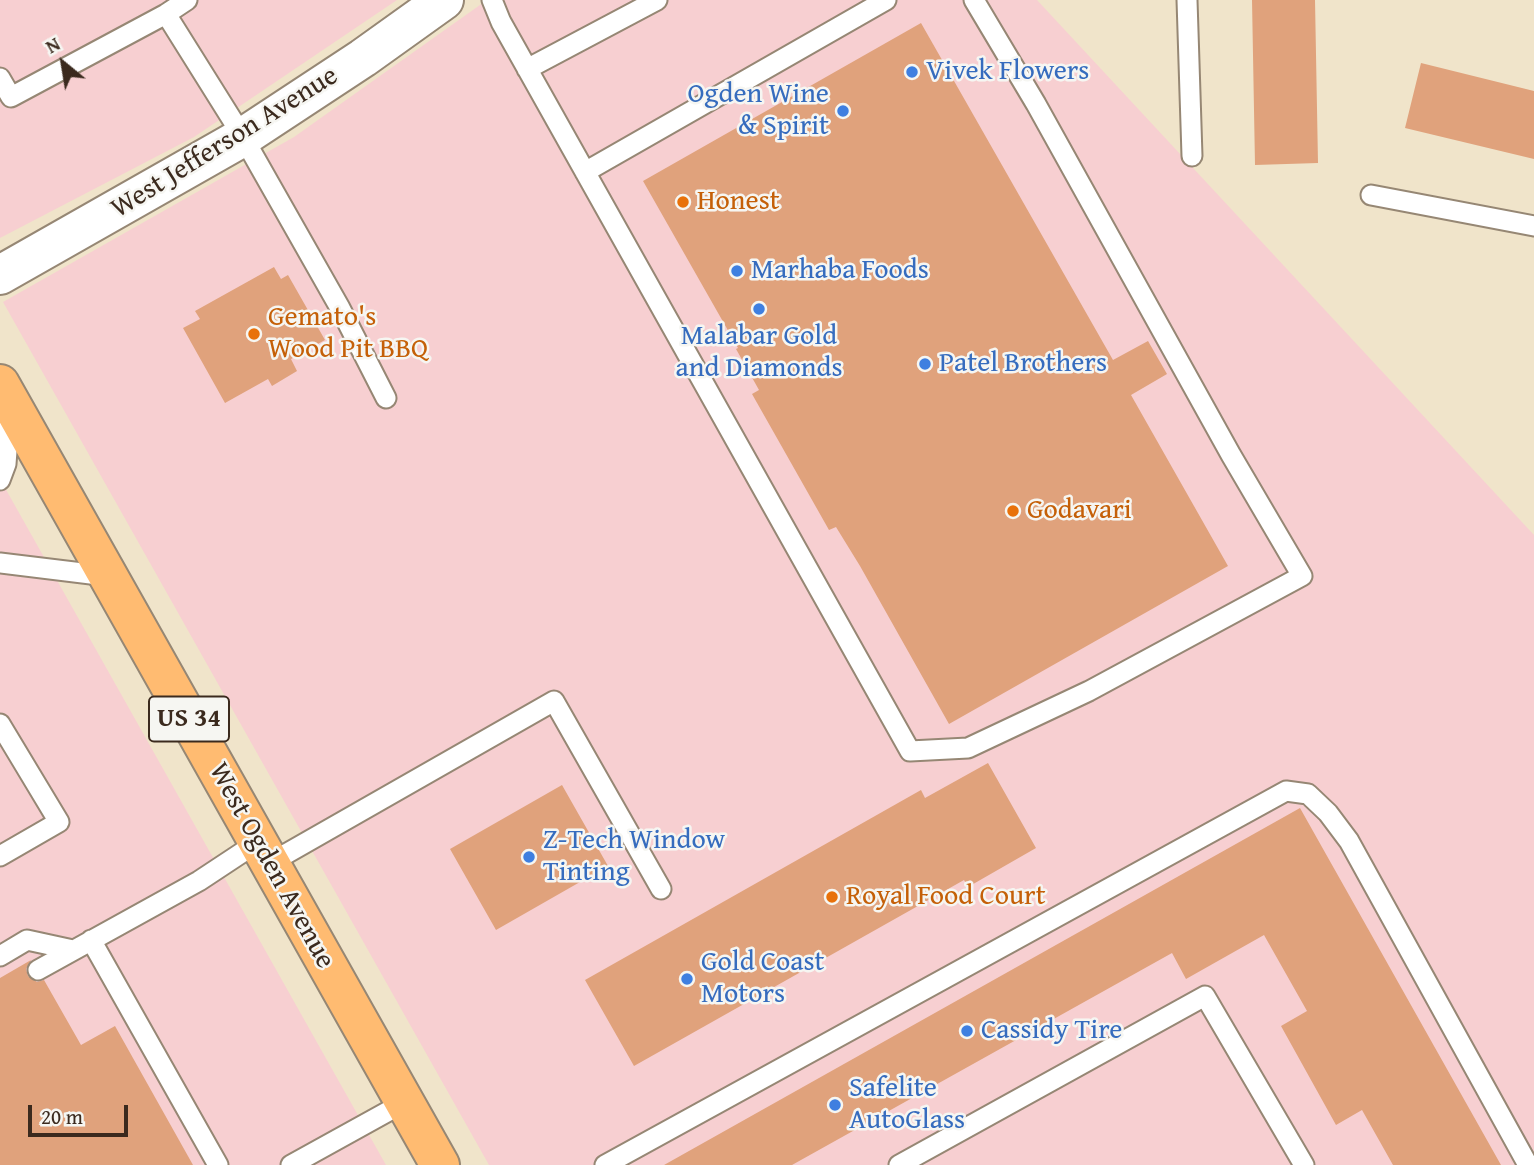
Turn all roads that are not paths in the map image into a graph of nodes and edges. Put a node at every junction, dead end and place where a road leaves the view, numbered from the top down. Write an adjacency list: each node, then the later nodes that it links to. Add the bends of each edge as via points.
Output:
1 (187, 0): 8 (lane)
2 (444, 0): 11 (street, West Jefferson Avenue)
3 (492, 0): 9 (lane)
4 (657, 0): 9 (lane)
5 (886, 0): 13 (lane)
6 (974, 0): 13 (lane, via 1302,576 1089,691 968,748 910,751)
7 (1187, 0): 12 (lane)
8 (166, 14): 10 (lane, via 11,97); 11 (lane)
9 (527, 69): 13 (lane)
10 (0, 78)
11 (243, 137): 16 (street, West Jefferson Avenue); 18 (lane)
12 (1192, 156)
13 (585, 172)
14 (1371, 195): 15 (lane)
15 (1534, 226)
16 (0, 275)
17 (6, 393): 19 (lane, via 6,464); 21 (main road, West Ogden Avenue / US 34)
18 (386, 398)
19 (0, 480)
20 (0, 563): 21 (lane)
21 (107, 576): 23 (main road, West Ogden Avenue / US 34)
22 (0, 724): 24 (lane, via 59,822)
23 (264, 852): 25 (lane, via 554,701); 26 (lane, via 199,881); 29 (main road, West Ogden Avenue / US 34)
24 (0, 856)
25 (661, 889)
26 (82, 945): 27 (lane, via 27,940); 28 (lane); 31 (lane)
27 (0, 956)
28 (38, 970)
29 (405, 1102): 32 (lane); 33 (main road, West Ogden Avenue / US 34)
30 (913, 1162): 35 (lane, via 1205,996)
31 (218, 1165)
32 (291, 1165)
33 (440, 1165)
34 (605, 1165): 36 (lane, via 1286,791 1308,794 1349,841)
35 (1304, 1165)
36 (1528, 1165)

